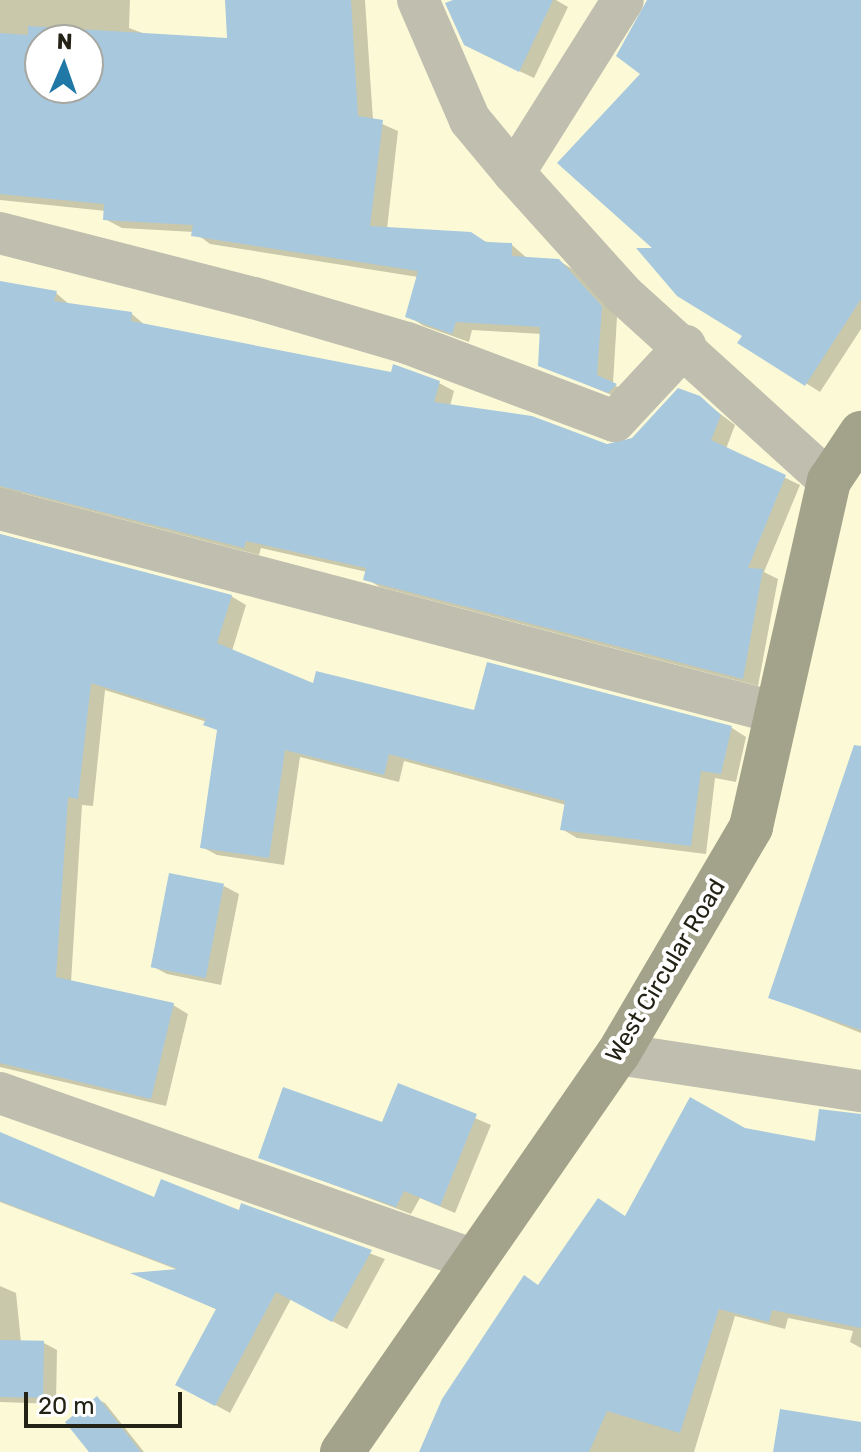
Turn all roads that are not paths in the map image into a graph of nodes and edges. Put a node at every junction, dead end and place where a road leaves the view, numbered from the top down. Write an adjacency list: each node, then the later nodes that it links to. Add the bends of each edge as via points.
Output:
1 (418, 0): 3 (street, via 470,120)
2 (623, 0): 3 (street)
3 (514, 173): 5 (street, via 624,295)
4 (0, 233): 5 (street, via 407,343 615,421)
5 (685, 346): 7 (street)
6 (861, 433): 7 (street, West Circular Road)
7 (829, 481): 9 (street, West Circular Road)
8 (0, 509): 9 (street)
9 (777, 713): 10 (street, West Circular Road, via 751,827)
10 (618, 1054): 11 (street); 13 (street, West Circular Road)
11 (861, 1091)
12 (0, 1093): 13 (street)
13 (474, 1260): 14 (street, West Circular Road)
14 (342, 1452)

